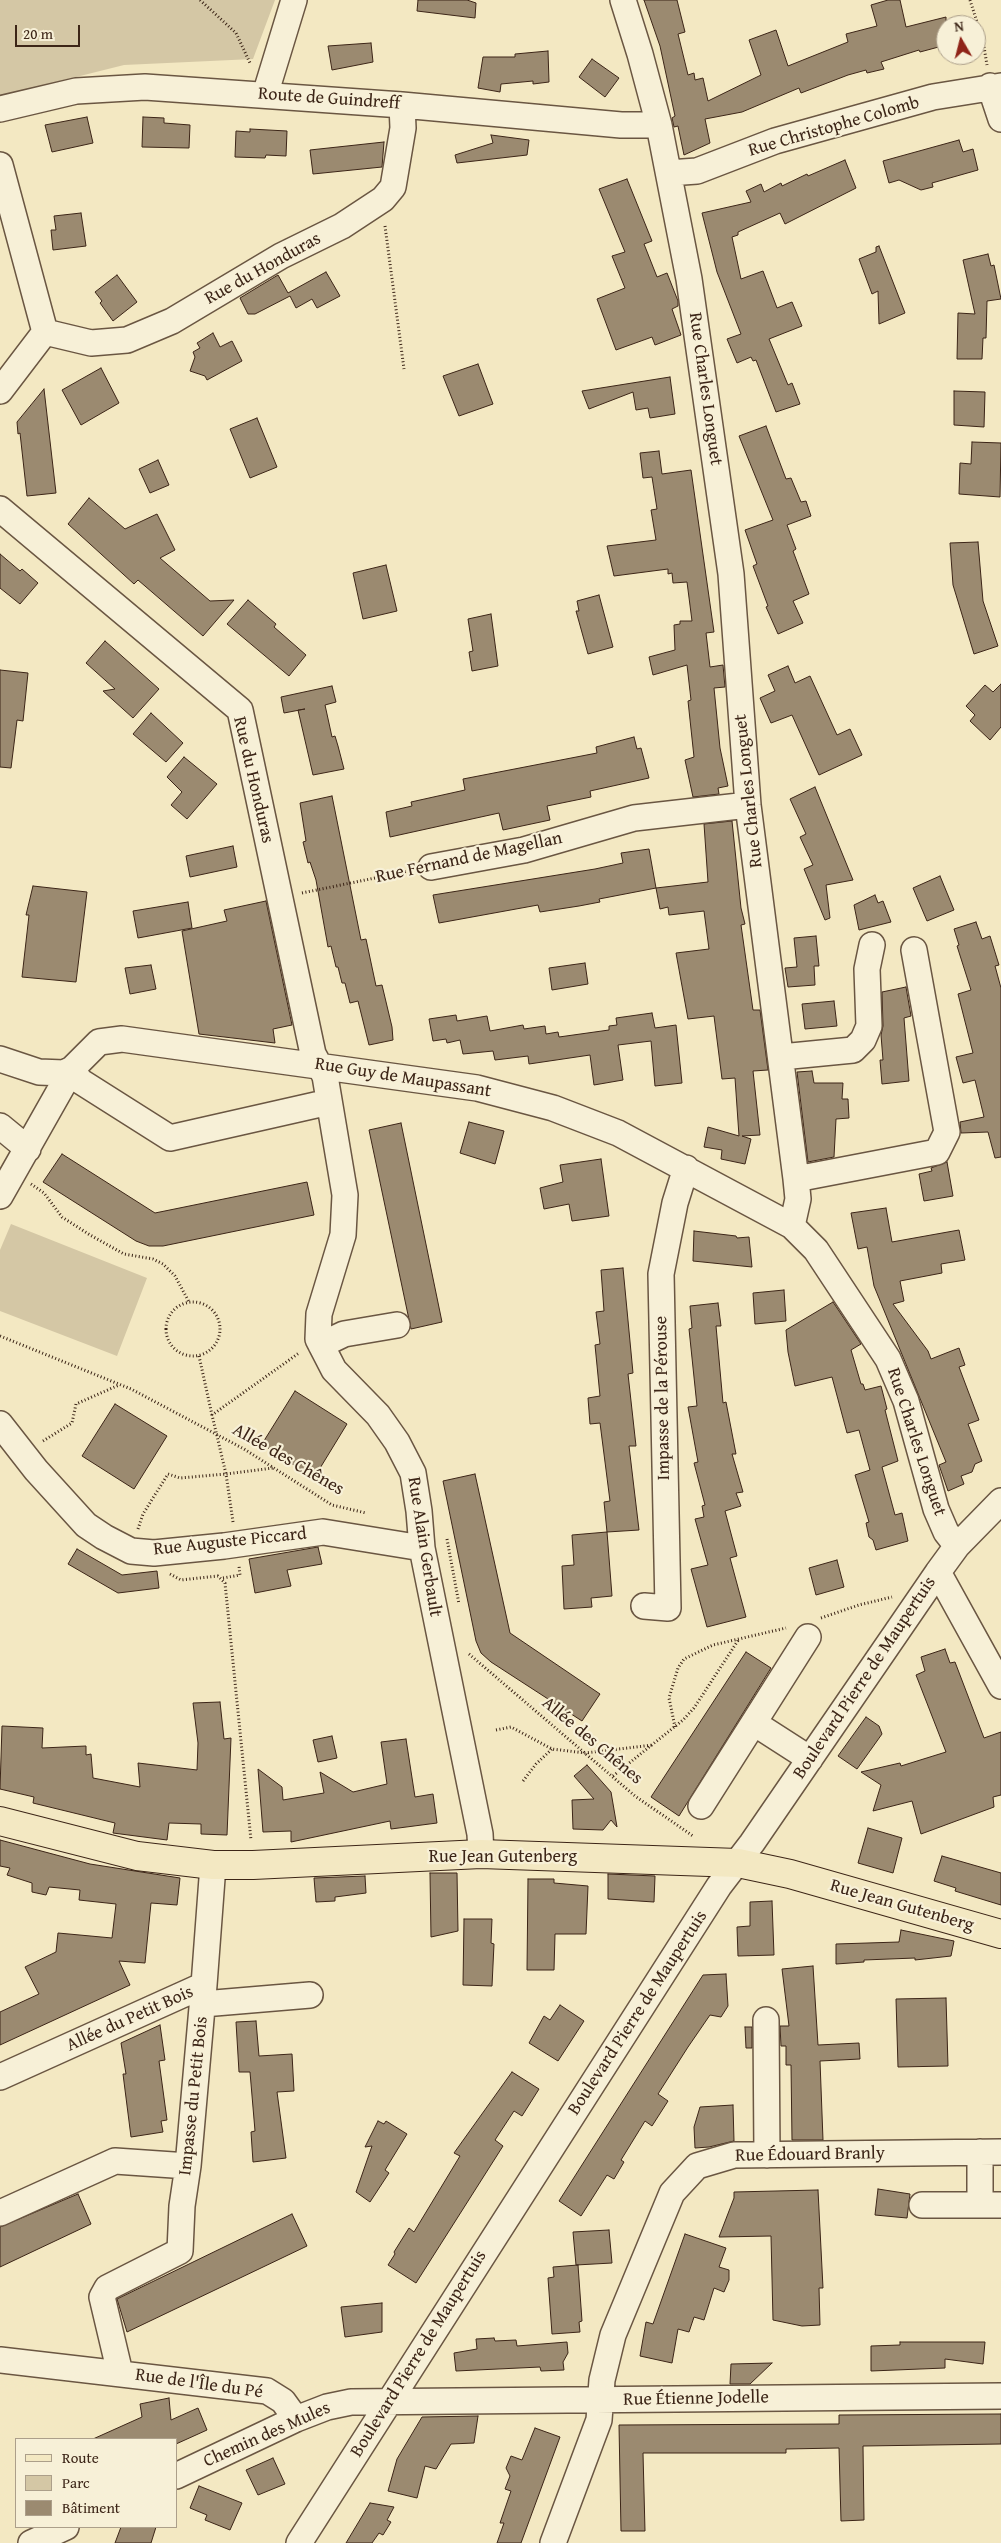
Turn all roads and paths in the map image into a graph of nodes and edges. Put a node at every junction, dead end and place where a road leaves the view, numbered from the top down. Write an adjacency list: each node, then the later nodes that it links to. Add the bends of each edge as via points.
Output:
1 (200, 0): 6 (path, via 236,33)
2 (294, 0): 6 (street)
3 (623, 0): 10 (street, Rue Charles Longuet)
4 (970, 0): 5 (path)
5 (996, 86): 9 (street); 12 (street, Rue Christophe Colomb, via 933,98 775,141 697,171)
6 (265, 95): 7 (street, Route de Guindreff); 8 (street, Route de Guindreff, via 145,87 76,91)
7 (402, 105): 10 (street, Route de Guindreff); 13 (street, Rue du Honduras, via 402,128 393,187)
8 (0, 109)
9 (1001, 119)
10 (659, 125): 12 (street, Rue Charles Longuet)
11 (0, 165): 14 (street)
12 (669, 173): 18 (street, Rue Charles Longuet, via 689,279 731,574)
13 (383, 199): 14 (street, Rue du Honduras, via 342,226 281,256 172,321 126,340 91,343); 15 (path)
14 (45, 332): 16 (street)
15 (404, 369)
16 (0, 391)
17 (0, 509): 20 (street, Rue du Honduras, via 240,710)
18 (748, 805): 19 (street, Rue Fernand de Magellan, via 634,818 524,850); 23 (street, Rue Charles Longuet)
19 (432, 866): 20 (path, Rue Fernand de Magellan)
20 (279, 898): 25 (street, Rue du Honduras, via 313,1054)
21 (872, 945): 23 (street, via 867,969 869,1026 863,1040 853,1050)
22 (914, 950): 32 (street, via 947,1132 937,1152)
23 (781, 1057): 32 (street, Rue Charles Longuet)
24 (0, 1059): 26 (street, via 39,1072)
25 (319, 1065): 26 (street, Rue Guy de Maupassant, via 122,1039 99,1042); 27 (street, Rue Alain Gerbault, via 325,1076); 30 (street, Rue Guy de Maupassant, via 477,1088 553,1108 618,1133)
26 (68, 1071): 27 (street, via 170,1138); 29 (street)
27 (329, 1102): 38 (street, Rue Alain Gerbault, via 345,1203 343,1235 319,1314)
28 (0, 1126): 29 (street)
29 (28, 1149): 31 (street)
30 (686, 1168): 34 (street, Rue Guy de Maupassant); 58 (street, Impasse de la Pérouse, via 675,1203 661,1274 668,1608)
31 (14, 1173): 33 (street); 35 (path, via 44,1193 62,1217 90,1235 124,1254 154,1259 163,1264 175,1276)
32 (796, 1179): 34 (street, Rue Charles Longuet, via 798,1199)
33 (0, 1196)
34 (792, 1226): 51 (street, Rue Charles Longuet, via 816,1250 888,1359 906,1401 936,1509 946,1532)
35 (189, 1302): 39 (path, via 201,1302 219,1318 218,1342); 39 (path, via 178,1306 169,1316 168,1340 186,1355)
36 (397, 1325): 38 (street)
37 (0, 1336): 40 (path, Allée des Chênes)
38 (319, 1342): 41 (path); 50 (street, Rue Alain Gerbault, via 334,1370 378,1415 413,1473 420,1511)
39 (199, 1356): 41 (path)
40 (120, 1385): 43 (path, Allée des Chênes); 44 (path, via 76,1404 72,1423)
41 (212, 1415): 43 (path)
42 (0, 1424): 44 (street, Rue Auguste Piccard)
43 (216, 1434): 45 (path, Allée des Chênes); 46 (path)
44 (24, 1454): 52 (street, Rue Auguste Piccard, via 86,1524)
45 (273, 1468): 46 (path); 48 (path, Allée des Chênes, via 332,1505)
46 (226, 1474): 49 (path); 52 (path, via 180,1478 168,1474 143,1514)
47 (1001, 1501): 51 (street, Boulevard Pierre de Maupertuis)
48 (368, 1514)
49 (234, 1529)
50 (420, 1538): 53 (street, Rue Auguste Piccard, via 323,1532); 59 (path, via 446,1536); 75 (street, Rue Alain Gerbault, via 479,1828)
51 (957, 1546): 55 (street, Boulevard Pierre de Maupertuis)
52 (131, 1551): 53 (street, Rue Auguste Piccard)
53 (167, 1551): 56 (path, via 171,1576 182,1580)
54 (238, 1563): 56 (path, via 240,1575)
55 (938, 1572): 63 (street); 70 (street, Boulevard Pierre de Maupertuis)
56 (222, 1578): 79 (path, via 248,1794)
57 (892, 1597): 60 (path, via 859,1604)
58 (644, 1606)
59 (460, 1610)
60 (805, 1628): 61 (path); 64 (street)
61 (739, 1638): 65 (path, via 694,1708); 65 (path, via 713,1645 684,1659 668,1698)
62 (468, 1648): 69 (path, Allée des Chênes, via 470,1657)
63 (1001, 1686)
64 (754, 1723): 70 (street); 73 (street)
65 (675, 1727): 67 (path)
66 (496, 1730): 68 (path, via 511,1727)
67 (653, 1745): 69 (path); 71 (path)
68 (552, 1749): 69 (path); 72 (path)
69 (585, 1753): 71 (path, Allée des Chênes)
70 (810, 1759): 77 (street, Boulevard Pierre de Maupertuis)
71 (613, 1776): 76 (path, Allée des Chênes, via 635,1796 693,1836)
72 (523, 1781)
73 (701, 1806)
74 (0, 1821): 78 (main road, Rue Jean Gutenberg, via 137,1856)
75 (481, 1854): 76 (main road, Rue Jean Gutenberg); 79 (main road, Rue Jean Gutenberg)
76 (690, 1861): 77 (main road, Rue Jean Gutenberg)
77 (738, 1863): 80 (main road, Rue Jean Gutenberg, via 790,1874); 96 (street, Boulevard Pierre de Maupertuis, via 716,1891)
78 (213, 1865): 79 (main road, Rue Jean Gutenberg); 81 (street, Allée du Petit Bois)
79 (253, 1865)
80 (1001, 1934)
81 (203, 1995): 82 (street); 84 (street, Allée du Petit Bois); 87 (street, Impasse du Petit Bois)
82 (310, 1995)
83 (766, 2020): 86 (street)
84 (0, 2077)
85 (990, 2152): 86 (street, Rue Édouard Branly); 89 (street)
86 (767, 2155): 95 (street, Rue Édouard Branly, via 734,2155 697,2166 672,2194 613,2335)
87 (188, 2166): 90 (street, Impasse du Petit Bois); 91 (street, via 116,2161)
88 (922, 2205): 89 (street)
89 (990, 2205)
90 (182, 2206): 93 (street, Rue de l'Île du Pé, via 180,2251 107,2288 102,2297)
91 (0, 2213)
92 (0, 2360): 93 (street, Rue de l'Île du Pé)
93 (120, 2374): 97 (street, Rue de l'Île du Pé, via 266,2391 283,2401)
94 (1001, 2396): 95 (street, Rue Étienne Jodelle)
95 (600, 2400): 96 (street, Rue Étienne Jodelle); 102 (street, Rue Édouard Branly, via 599,2420)
96 (390, 2401): 97 (street, Chemin des Mules, via 351,2402 326,2407); 101 (street, Boulevard Pierre de Maupertuis)
97 (296, 2419): 98 (street, Chemin des Mules)
98 (178, 2475)
99 (64, 2528): 100 (street)
100 (31, 2543)
101 (299, 2543)
102 (553, 2543)

